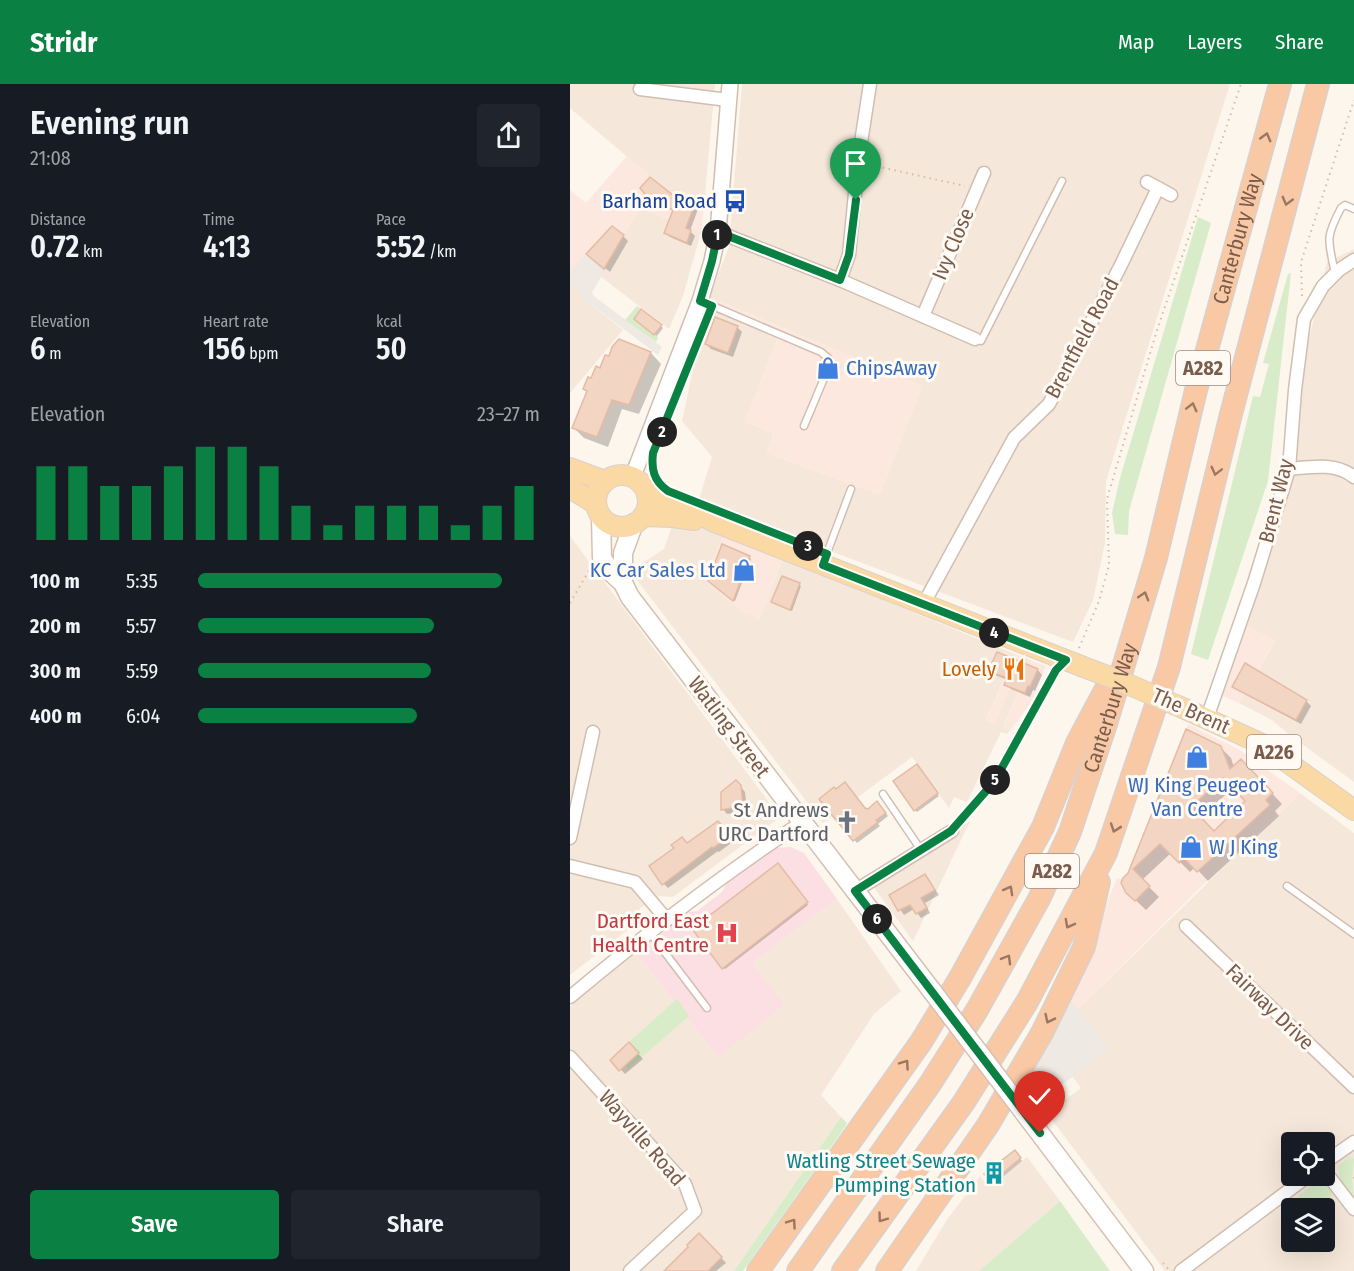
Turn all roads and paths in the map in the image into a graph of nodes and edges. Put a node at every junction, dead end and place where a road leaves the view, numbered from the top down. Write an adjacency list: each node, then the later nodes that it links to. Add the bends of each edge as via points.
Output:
1 (730, 84): 7 (street)
2 (870, 84): 9 (street)
3 (1240, 84): 44 (path, via 1157,330 1107,499 1109,565)
4 (1280, 84): 43 (highway, Canterbury Way / A282, one-way to 4, via 1156,558)
5 (1318, 84): 53 (highway, Canterbury Way / A282, one-way to 53, via 1169,667)
6 (640, 89): 7 (street)
7 (728, 100): 17 (street)
8 (1354, 100): 23 (path, via 1300,262)
9 (858, 162): 14 (path); 20 (street, via 849,255)
10 (984, 173): 14 (street, Ivy Close)
11 (1062, 182): 24 (lane, via 981,341)
12 (1147, 182): 13 (street)
13 (1158, 188): 15 (street); 42 (street, Brentfield Road, via 1049,404 1014,438)
14 (977, 189): 22 (street, Ivy Close)
15 (1171, 195)
16 (1354, 209): 19 (lane, via 1344,205 1329,231)
17 (718, 232): 20 (street); 21 (street)
18 (1354, 260): 19 (street, Brent Way)
19 (1335, 274): 23 (street, Brent Way, via 1317,294)
20 (840, 280): 22 (street)
21 (700, 301): 25 (lane, via 828,358 825,376); 29 (street)
22 (923, 315): 24 (street)
23 (1302, 326): 28 (street, Brent Way)
24 (975, 339)
25 (804, 426)
26 (652, 464): 34 (path)
27 (570, 468): 31 (main road)
28 (1288, 469): 30 (street, via 1327,467); 45 (street, Brent Way)
29 (633, 476): 31 (main road, via 620,473); 34 (main road)
30 (1354, 477)
31 (605, 481): 35 (main road, via 598,492)
32 (570, 488): 35 (main road, The Brent)
33 (850, 489): 38 (lane)
34 (654, 490): 36 (main road); 37 (main road, The Brent, via 657,496)
35 (599, 511): 36 (main road, The Brent, via 605,521 618,527); 40 (main road, Watling Street, via 602,558)
36 (638, 520): 37 (main road, The Brent / A226); 40 (main road, via 623,553)
37 (712, 521): 38 (main road, The Brent / A226)
38 (823, 565): 42 (main road, The Brent / A226)
39 (592, 566): 41 (path)
40 (623, 583): 49 (main road, Watling Street)
41 (570, 603)
42 (923, 605): 44 (main road, The Brent / A226)
43 (1127, 652): 76 (highway, one-way to 43, via 921,1042 960,978 1043,827 1077,743); 77 (highway, Canterbury Way / A282, one-way to 43, via 930,1084 1039,899 1070,832)
44 (1074, 663): 45 (main road, The Brent / A226, bridge); 50 (path, via 1056,670 994,782)
45 (1207, 718): 48 (main road, The Brent / A226, via 1270,749)
46 (593, 732): 51 (street)
47 (883, 794): 52 (lane)
48 (1354, 810)
49 (801, 823): 56 (main road, Watling Street); 57 (street, via 754,853)
50 (951, 831): 52 (street)
51 (570, 838)
52 (921, 850): 56 (street)
53 (1106, 853): 78 (highway, Canterbury Way / A282, one-way to 78, via 1003,1041); 79 (highway, one-way to 79, via 1084,947 1042,1033 988,1125)
54 (570, 866): 57 (street, via 634,882)
55 (1287, 886): 60 (lane)
56 (855, 891): 80 (main road, Watling Street, bridge)
57 (667, 920): 59 (street)
58 (1186, 926): 64 (street, Fairway Drive)
59 (650, 933): 61 (street); 62 (lane)
60 (1354, 934)
61 (570, 997)
62 (707, 1008)
63 (570, 1057): 75 (street, Wayville Road, via 685,1184 695,1211)
64 (1354, 1087)
65 (1354, 1142): 66 (street)
66 (1335, 1155)
67 (1354, 1177): 68 (path)
68 (1354, 1182)
69 (1335, 1184): 73 (street)
70 (1295, 1186): 82 (street)
71 (1335, 1205): 72 (path)
72 (1338, 1206)
73 (1354, 1209)
74 (1163, 1263): 81 (path)
75 (630, 1271)
76 (758, 1271)
77 (798, 1271)
78 (843, 1271)
79 (888, 1271)
80 (1144, 1271)
81 (1169, 1271)
82 (1181, 1271)

